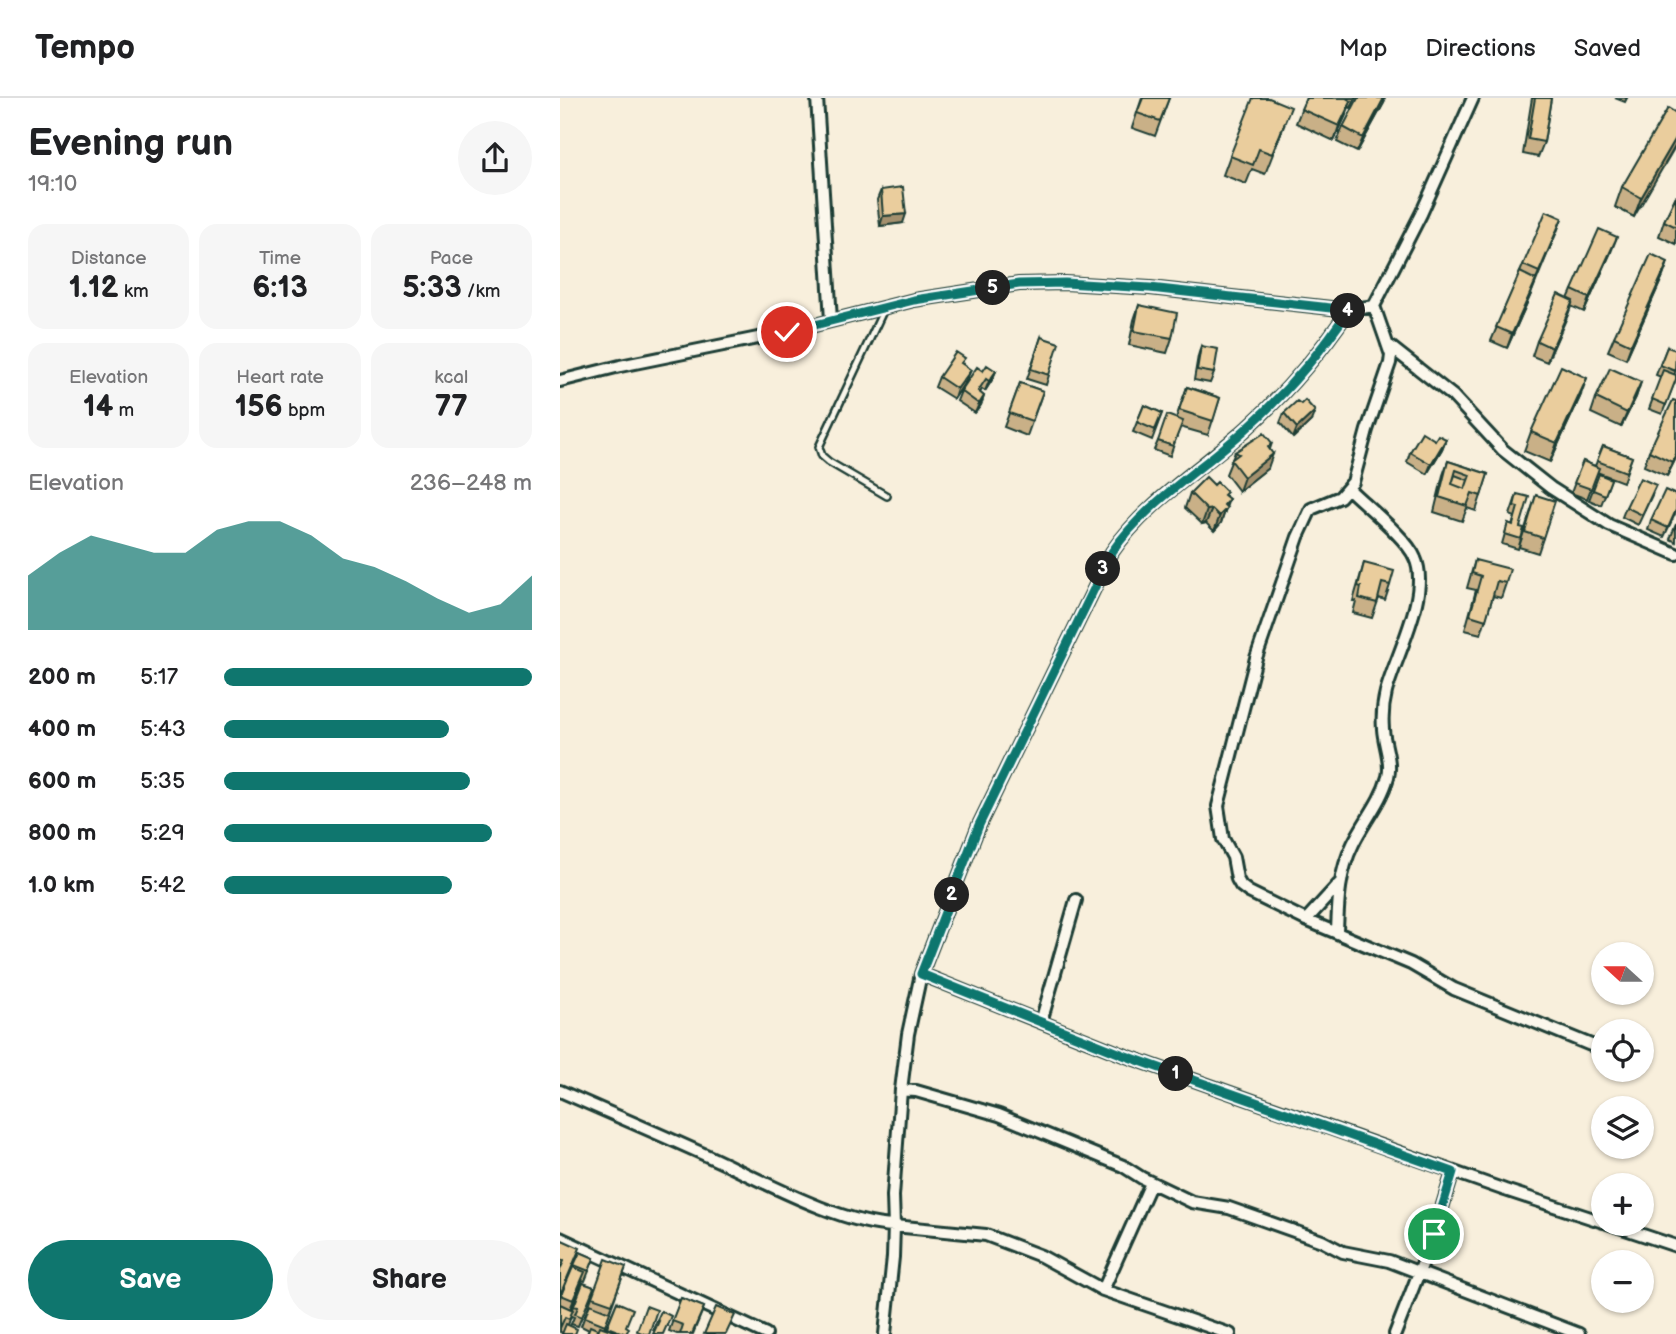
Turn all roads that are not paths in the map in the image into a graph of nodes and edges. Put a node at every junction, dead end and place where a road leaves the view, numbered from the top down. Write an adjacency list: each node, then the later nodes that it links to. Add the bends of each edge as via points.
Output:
1 (817, 98): 6 (street)
2 (1473, 98): 3 (street)
3 (1374, 306): 5 (street); 7 (street)
4 (886, 307): 5 (street, via 1019,284 1065,283); 6 (street); 10 (lane, via 819,447 829,462)
5 (1349, 310): 16 (street, via 1316,357 1248,428 1136,522 1112,552 979,825)
6 (831, 320): 8 (street)
7 (1387, 344): 9 (street, via 1390,363); 11 (street, via 1453,397 1503,450 1550,488 1609,525)
8 (560, 381)
9 (1349, 489): 12 (street, via 1408,546 1419,572 1412,616 1383,708 1388,776); 14 (street, via 1317,505 1305,517 1256,659 1218,806 1223,839 1241,886)
10 (887, 496)
11 (1676, 554)
12 (1339, 884): 14 (street); 15 (street)
13 (1076, 901): 17 (street)
14 (1306, 920): 15 (street)
15 (1337, 932): 18 (street, via 1465,994)
16 (921, 974): 17 (street); 19 (street)
17 (1041, 1022): 21 (street)
18 (1591, 1045)
19 (901, 1090): 22 (street, via 999,1115); 24 (street)
20 (560, 1091): 24 (street, via 799,1197 864,1221)
21 (1453, 1172): 23 (street); 28 (street)
22 (1151, 1182): 28 (street, via 1192,1202 1229,1209 1343,1252 1377,1257); 29 (street)
23 (1591, 1218)
24 (894, 1226): 29 (street, via 986,1235 1041,1255); 31 (street)
25 (1643, 1236): 27 (street)
26 (560, 1238): 30 (street)
27 (1676, 1247)
28 (1419, 1272): 33 (street); 34 (street)
29 (1103, 1290): 32 (street)
30 (766, 1334)
31 (885, 1334)
32 (1230, 1334)
33 (1395, 1334)
34 (1579, 1334)

